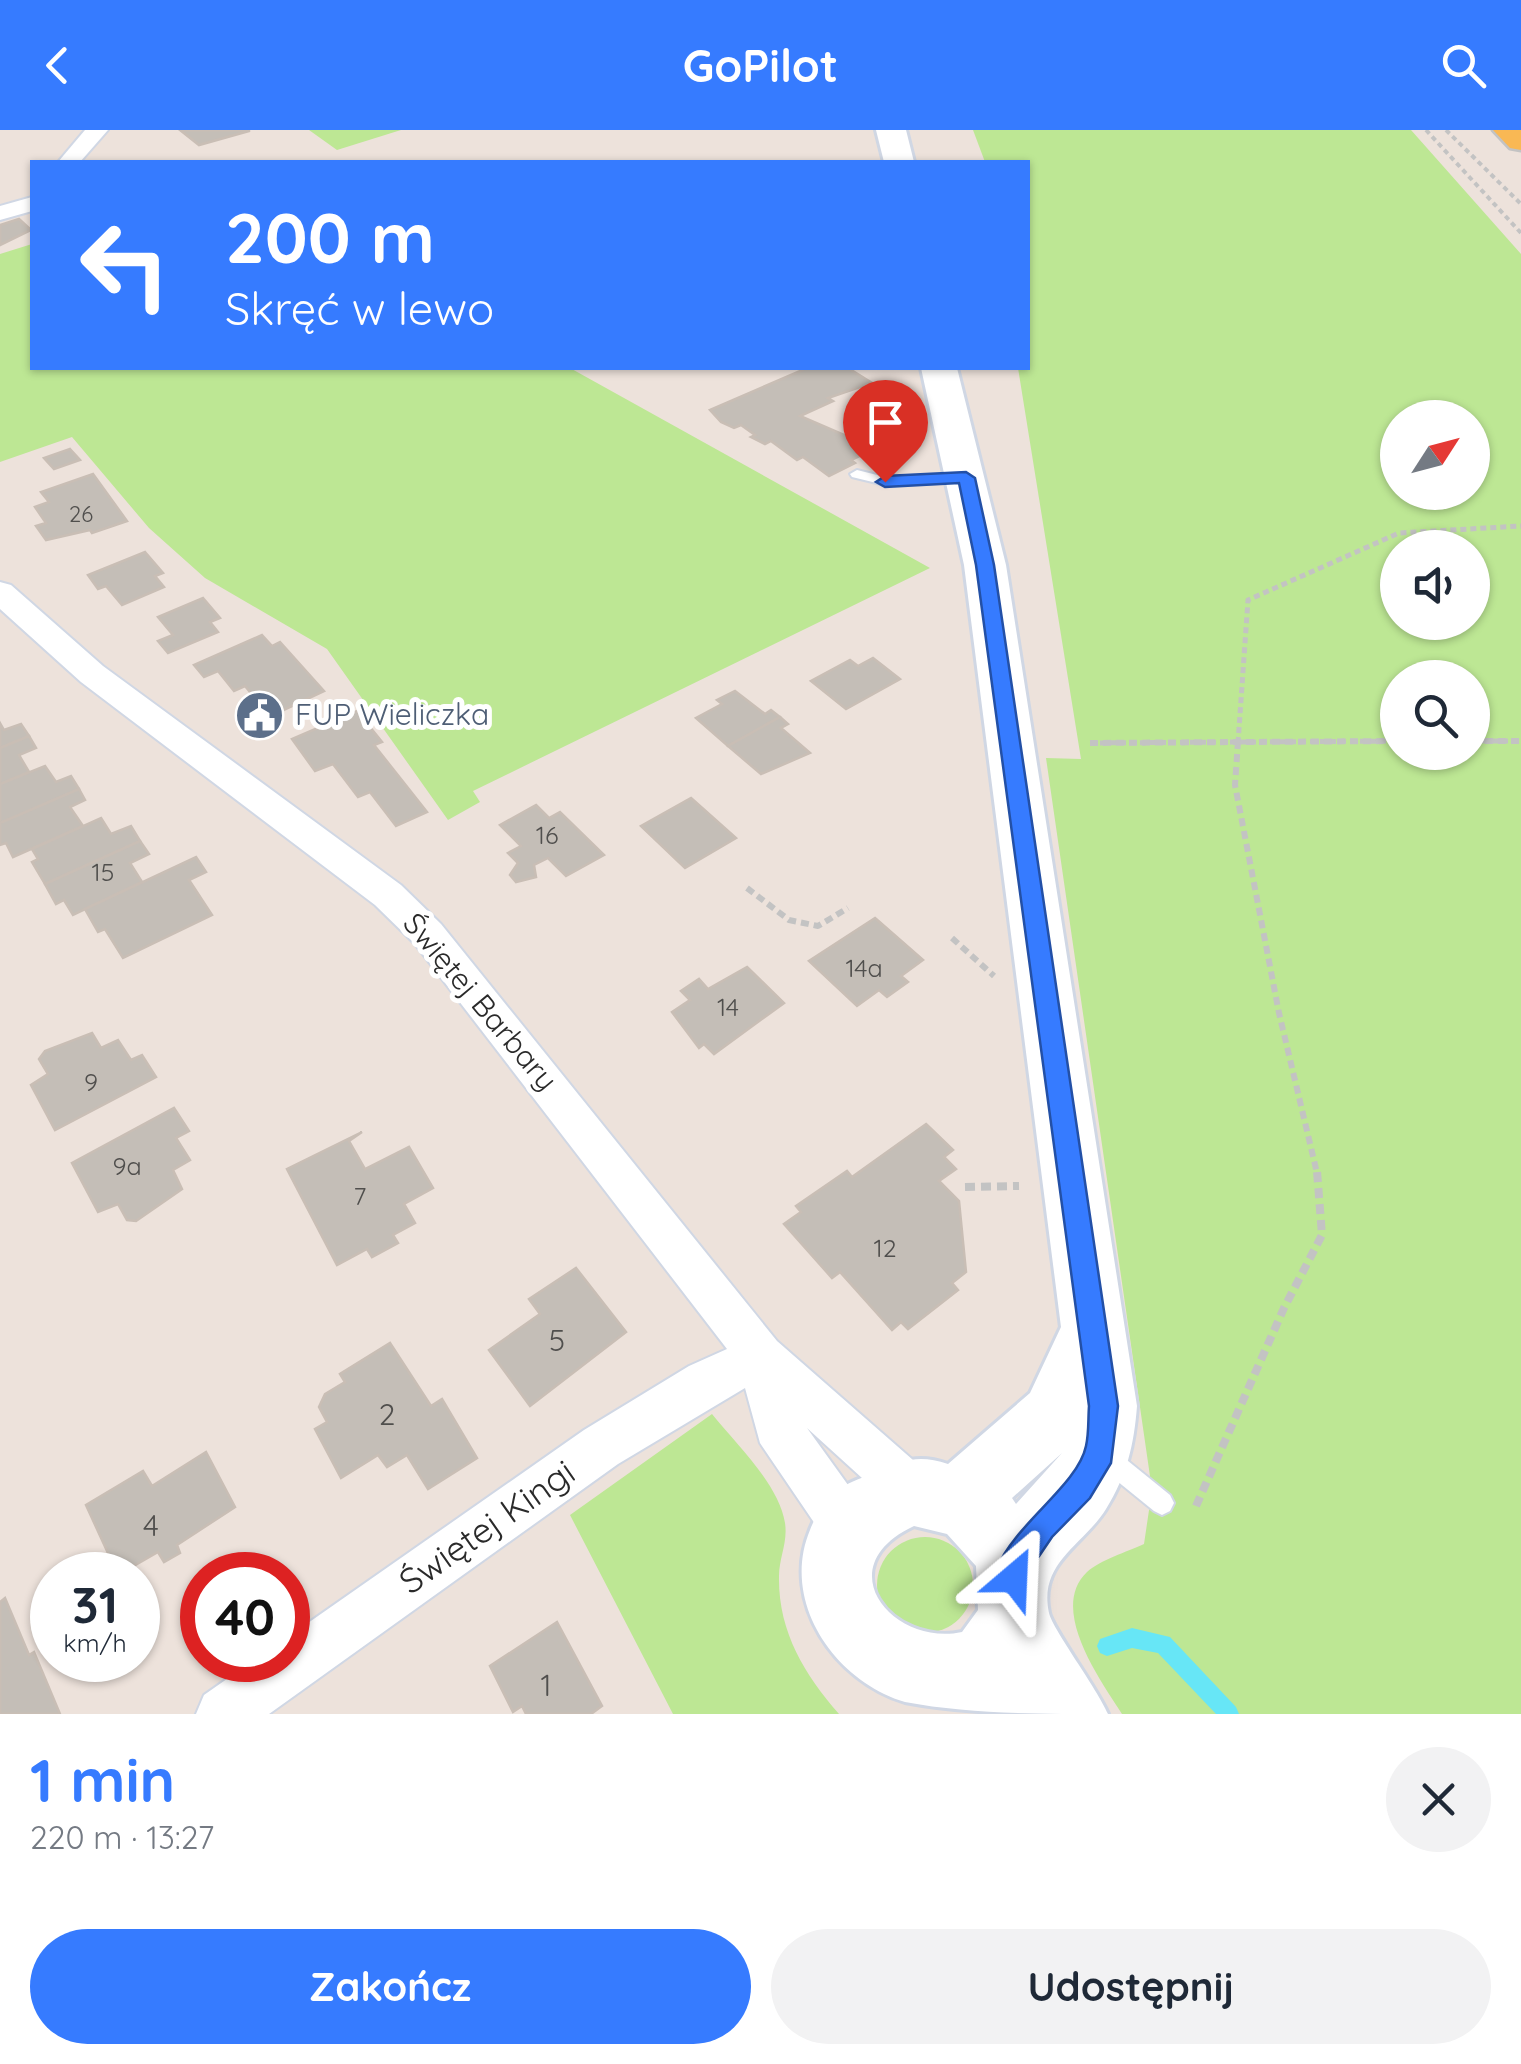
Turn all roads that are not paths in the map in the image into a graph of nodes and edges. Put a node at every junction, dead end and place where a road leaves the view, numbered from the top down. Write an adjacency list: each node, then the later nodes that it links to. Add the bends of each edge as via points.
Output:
1 (97, 130): 5 (street)
2 (891, 130): 6 (street)
3 (1510, 130): 4 (main road)
4 (1521, 141)
5 (71, 160)
6 (899, 160)
7 (30, 205): 8 (street)
8 (0, 213)
9 (939, 370): 11 (street)
10 (857, 474): 11 (lane, via 885,482)
11 (966, 478): 14 (street, via 985,565 1104,1406)
12 (0, 592): 13 (street, Świętej Barbary, via 92,674 388,895 428,934)
13 (762, 1357): 15 (street, Świętej Barbary, via 806,1390 868,1457); 17 (street, Świętej Barbary, via 777,1426); 20 (street, Świętej Kingi, via 706,1382 601,1447)
14 (1077, 1434): 15 (street); 16 (lane); 18 (street, via 1080,1488 1042,1526)
15 (934, 1496): 17 (street, via 884,1499); 18 (street, via 992,1527)
16 (1162, 1502)
17 (848, 1528): 19 (street, via 837,1552 836,1604 863,1652 910,1678)
18 (1012, 1594): 19 (street); 21 (street)
19 (976, 1695)
20 (224, 1714)
21 (1070, 1714)

